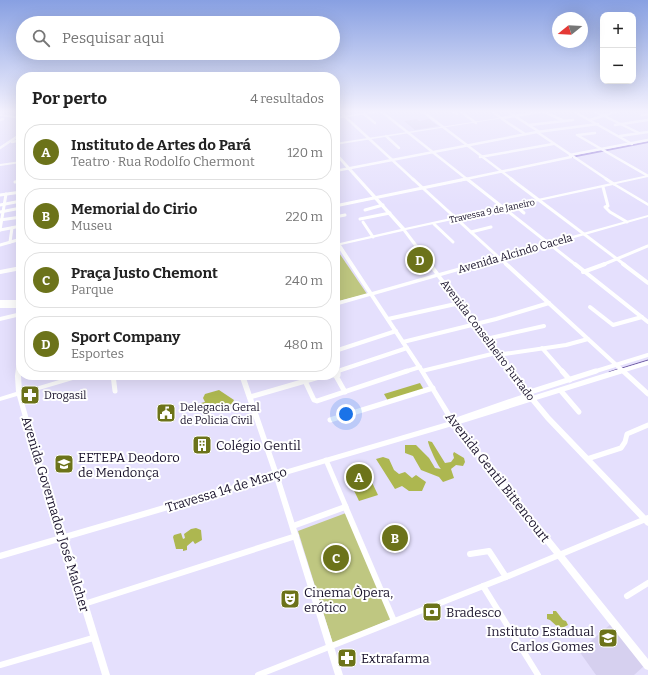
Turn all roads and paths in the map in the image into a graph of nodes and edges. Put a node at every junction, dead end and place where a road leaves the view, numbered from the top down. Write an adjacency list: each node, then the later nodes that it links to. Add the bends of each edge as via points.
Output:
1 (9, 142): 13 (street)
2 (373, 142): 20 (street)
3 (393, 142): 14 (street)
4 (420, 142): 16 (street)
5 (462, 142): 12 (street)
6 (483, 142): 12 (street)
7 (590, 142): 15 (street)
8 (644, 142): 11 (street)
9 (646, 142): 15 (street)
10 (553, 144): 17 (street); 18 (street)
11 (633, 144): 15 (street)
12 (466, 146): 16 (street); 17 (street)
13 (0, 148)
14 (399, 148)
15 (604, 151): 18 (street); 26 (street)
16 (432, 152): 20 (street); 27 (street)
17 (480, 156): 25 (street)
18 (571, 157): 25 (street); 28 (street)
19 (340, 158): 23 (main road, Avenida Conselheiro Furtado)
20 (392, 160): 23 (street); 30 (street)
21 (16, 163): 22 (main road)
22 (0, 165)
23 (350, 168): 24 (street); 34 (main road, Avenida Conselheiro Furtado)
24 (340, 170)
25 (501, 172): 27 (street); 35 (street)
26 (648, 176): 28 (main road, Travessa 9 de Janeiro)
27 (466, 178): 30 (street); 44 (street)
28 (614, 184): 29 (main road, Travessa 9 de Janeiro); 41 (main road)
29 (603, 187): 35 (main road, Travessa 9 de Janeiro); 57 (street, via 608,206)
30 (422, 188): 34 (street); 54 (street)
31 (16, 193): 32 (street)
32 (6, 194): 33 (street); 37 (street)
33 (0, 195)
34 (376, 197): 39 (street); 40 (main road, Avenida Conselheiro Furtado)
35 (538, 201): 42 (main road, Travessa 9 de Janeiro); 65 (street)
36 (16, 202): 37 (street)
37 (4, 204): 38 (street); 46 (street)
38 (0, 205)
39 (340, 205)
40 (383, 205): 45 (street); 47 (main road, Avenida Conselheiro Furtado)
41 (648, 205)
42 (516, 206): 44 (main road, Travessa 9 de Janeiro); 48 (street)
43 (16, 209): 46 (street)
44 (504, 209): 54 (main road, Travessa 9 de Janeiro); 71 (street)
45 (365, 210)
46 (2, 212): 55 (street)
47 (390, 213): 53 (street); 63 (main road, Avenida Conselheiro Furtado)
48 (524, 213)
49 (345, 215): 50 (street)
50 (340, 216)
51 (648, 216): 57 (main road, Avenida Alcindo Cacela)
52 (16, 218): 55 (street)
53 (360, 219)
54 (457, 219): 58 (main road, Travessa 9 de Janeiro); 64 (street)
55 (1, 220): 62 (street)
56 (363, 222): 66 (street)
57 (627, 222): 65 (main road, Avenida Alcindo Cacela)
58 (434, 224): 63 (main road, Travessa 9 de Janeiro); 69 (street)
59 (16, 227): 61 (street)
60 (491, 227): 64 (street)
61 (12, 228): 62 (street); 68 (street)
62 (0, 230)
63 (404, 230): 66 (main road, Travessa 9 de Janeiro); 80 (main road, Avenida Conselheiro Furtado)
64 (471, 232): 75 (street)
65 (583, 234): 71 (main road, Avenida Alcindo Cacela); 76 (street)
66 (373, 237): 70 (main road, Travessa 9 de Janeiro)
67 (16, 240): 68 (street)
68 (10, 242): 72 (street)
69 (453, 242)
70 (340, 244)
71 (548, 244): 75 (main road, Avenida Alcindo Cacela); 79 (street)
72 (0, 245)
73 (647, 247): 76 (street)
74 (340, 249): 82 (main road, Avenida Gentil Bittencourt)
75 (500, 258): 80 (main road, Avenida Alcindo Cacela); 87 (street)
76 (617, 260): 79 (street); 81 (street)
77 (16, 269): 78 (street)
78 (0, 272)
79 (583, 272): 92 (street)
80 (438, 275): 82 (main road, Avenida Alcindo Cacela); 86 (main road, Avenida Conselheiro Furtado)
81 (648, 283)
82 (371, 294): 85 (main road, Avenida Alcindo Cacela); 94 (main road, Avenida Gentil Bittencourt)
83 (0, 302): 84 (street)
84 (16, 302)
85 (340, 303)
86 (460, 303): 94 (street); 96 (main road, Avenida Conselheiro Furtado)
87 (549, 303): 96 (street); 100 (street)
88 (0, 306): 89 (street)
89 (16, 306)
90 (590, 307): 92 (street, via 612,324)
91 (16, 315): 93 (main road)
92 (642, 317): 95 (street)
93 (0, 318)
94 (388, 319): 98 (main road, Avenida Gentil Bittencourt)
95 (648, 322)
96 (475, 324): 99 (main road, Avenida Conselheiro Furtado); 101 (street)
97 (544, 326): 99 (street)
98 (396, 332): 101 (main road, Avenida Gentil Bittencourt); 104 (street)
99 (486, 339): 105 (main road, Avenida Conselheiro Furtado)
100 (588, 339): 103 (street); 108 (street)
101 (403, 342): 102 (main road, Avenida Gentil Bittencourt)
102 (407, 348): 109 (street); 110 (main road, Avenida Gentil Bittencourt)
103 (542, 348): 105 (street); 118 (street)
104 (340, 349)
105 (497, 354): 110 (street); 127 (main road, Avenida Conselheiro Furtado)
106 (648, 356): 108 (street, Travessa 14 de Março)
107 (648, 363): 111 (street, Travessa 14 de Março)
108 (617, 365): 111 (street); 118 (street, Travessa 14 de Março)
109 (340, 369)
110 (421, 369): 120 (main road, Avenida Gentil Bittencourt); 124 (street)
111 (624, 371): 121 (street); 123 (street, Travessa 14 de Março)
112 (18, 380): 125 (main road, Avenida Governador José Malcher)
113 (65, 380): 125 (main road)
114 (114, 380): 122 (street)
115 (245, 380): 128 (main road)
116 (308, 380): 119 (street)
117 (338, 380): 124 (street)
118 (570, 380): 127 (street, Travessa 14 de Março)
119 (305, 381): 124 (street, via 316,401); 128 (street)
120 (433, 388): 131 (street); 132 (main road, Avenida Gentil Bittencourt)
121 (646, 389): 126 (street)
122 (115, 391)
123 (561, 391): 127 (street, Travessa 14 de Março); 130 (street)
124 (345, 392)
125 (19, 393): 129 (main road); 141 (main road, Avenida Governador José Malcher, via 44,482)
126 (648, 394)
127 (530, 396): 132 (street, Travessa 14 de Março); 134 (main road, Avenida Conselheiro Furtado)
128 (250, 397): 136 (main road)
129 (0, 399)
130 (579, 412)
131 (330, 420)
132 (453, 422): 135 (street, Travessa 14 de Março); 143 (main road, Avenida Gentil Bittencourt)
133 (648, 425): 134 (street, via 627,434 621,448)
134 (587, 459): 138 (main road, Avenida Conselheiro Furtado)
135 (326, 460): 136 (street, Travessa 14 de Março); 137 (street)
136 (276, 474): 139 (main road); 141 (street, Travessa 14 de Março)
137 (345, 507): 139 (street); 150 (street)
138 (647, 520): 143 (street)
139 (293, 526): 140 (main road)
140 (296, 536): 149 (street); 152 (main road)
141 (64, 538): 144 (street, Travessa 14 de Março); 149 (main road, Avenida Governador José Malcher)
142 (470, 554): 145 (street, via 482,550 489,551)
143 (559, 555): 145 (street); 154 (main road, Avenida Gentil Bittencourt)
144 (0, 556)
145 (506, 577): 147 (street)
146 (648, 583): 148 (street)
147 (483, 586): 150 (street); 158 (street)
148 (627, 596)
149 (84, 604): 151 (main road, Avenida Governador José Malcher)
150 (394, 621): 152 (street)
151 (93, 638): 153 (street); 155 (main road, Avenida Governador José Malcher)
152 (331, 647): 156 (street); 157 (main road)
153 (0, 665)
154 (648, 666)
155 (106, 675)
156 (258, 675)
157 (339, 675)
158 (538, 675)

